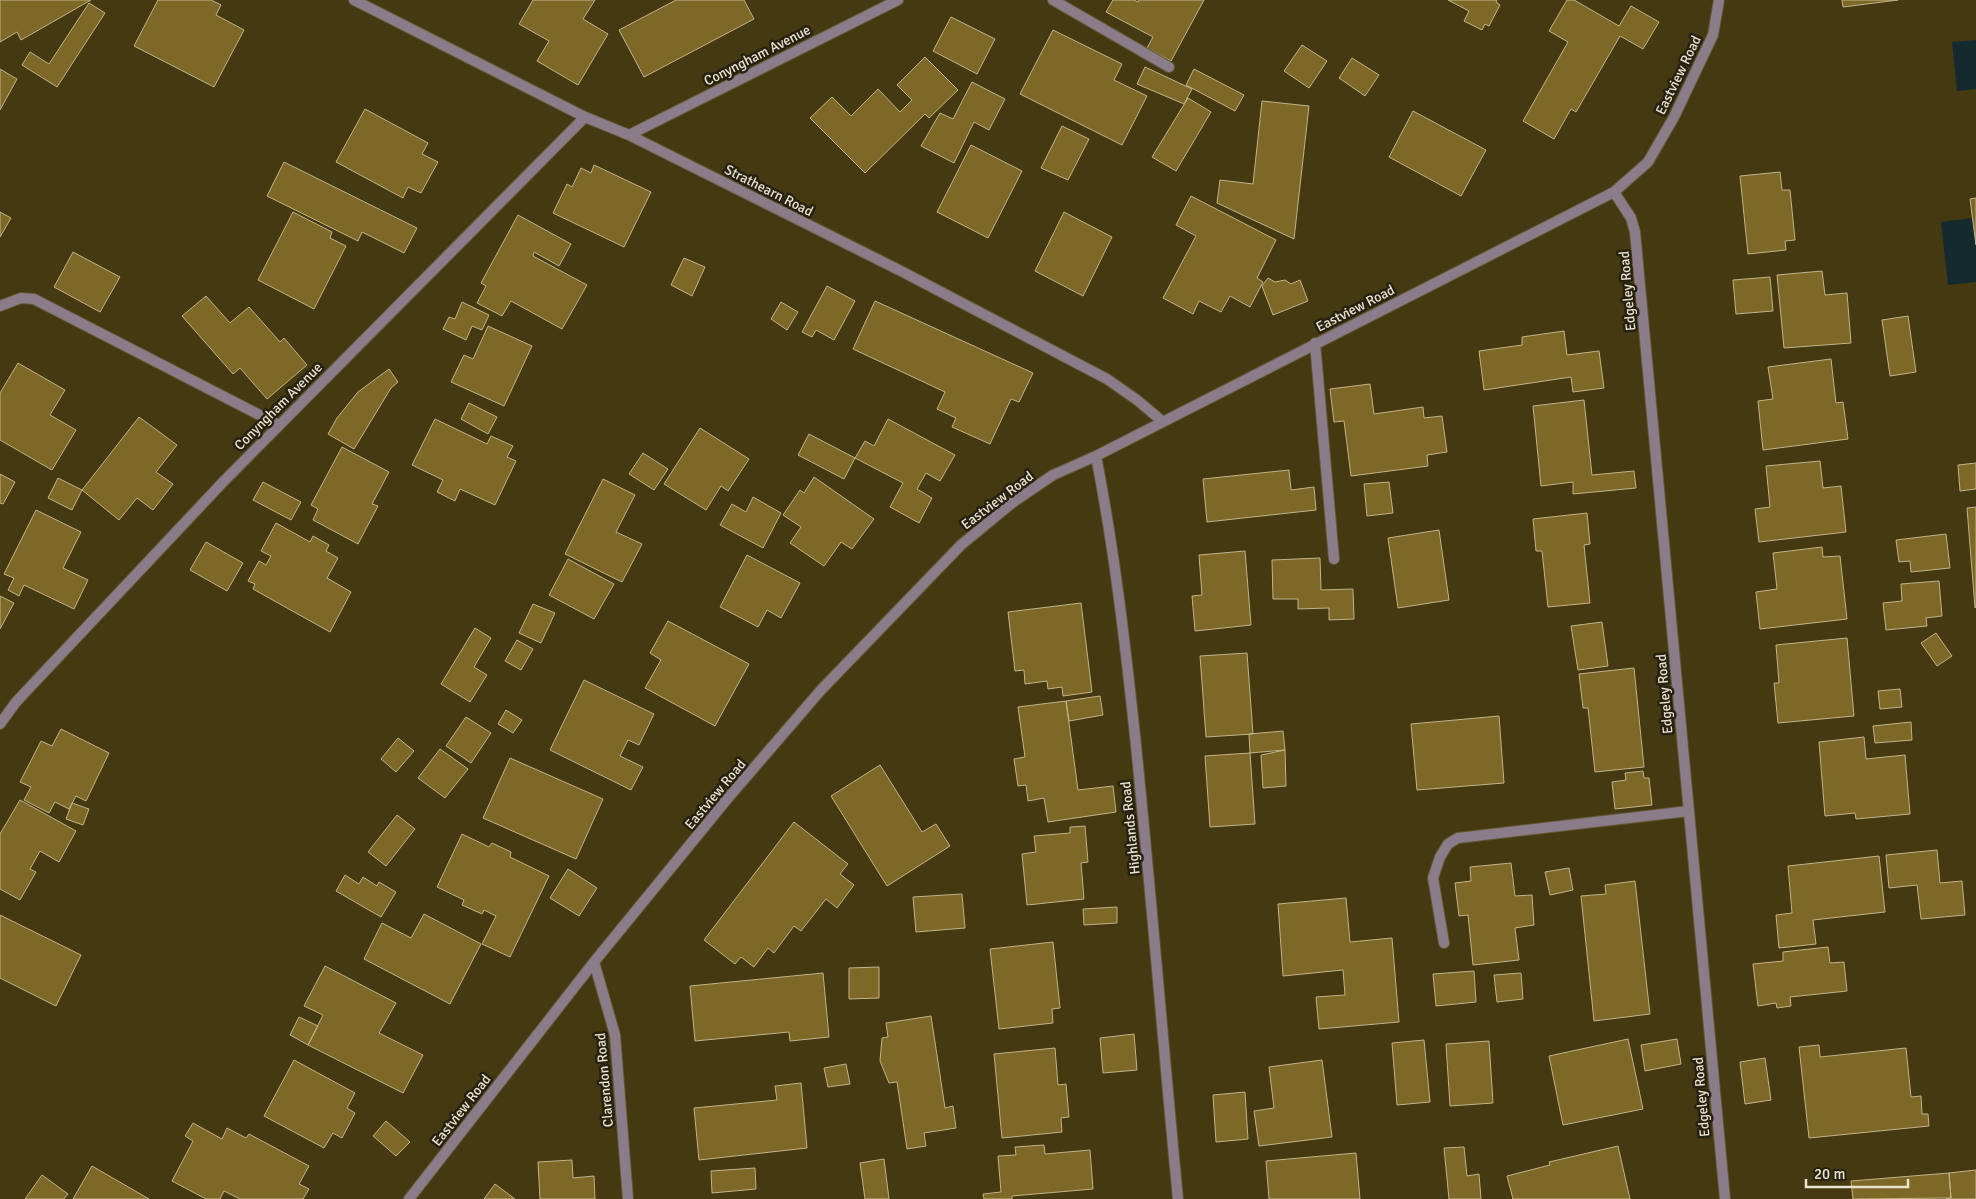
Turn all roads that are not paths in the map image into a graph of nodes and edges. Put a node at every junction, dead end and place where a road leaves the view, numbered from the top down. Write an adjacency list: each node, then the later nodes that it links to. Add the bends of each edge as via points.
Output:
1 (354, 0): 6 (street, Strathearn Road)
2 (898, 0): 7 (street, Conyngham Avenue)
3 (1053, 0): 5 (street)
4 (1719, 0): 8 (street, Eastview Road, via 1713,35 1674,117 1648,162)
5 (1169, 67)
6 (585, 117): 7 (street, Strathearn Road); 12 (street, Conyngham Avenue)
7 (629, 135): 11 (street, Strathearn Road, via 901,271 1107,379)
8 (1614, 192): 10 (street, Eastview Road); 16 (street, Edgeley Road, via 1631,218 1635,232)
9 (0, 306): 12 (street, via 21,298 34,300)
10 (1315, 343): 11 (street, Eastview Road); 14 (street)
11 (1162, 421): 13 (street, Eastview Road)
12 (279, 425): 15 (street, Conyngham Avenue, via 16,702)
13 (1096, 456): 18 (street, Eastview Road, via 1053,475 1012,503 961,545 822,690 728,798); 21 (street, Highlands Road, via 1108,514 1124,629)
14 (1334, 558)
15 (0, 724)
16 (1689, 811): 17 (street, via 1458,838 1448,844 1440,856 1432,878); 22 (street, Edgeley Road)
17 (1444, 943)
18 (594, 962): 19 (street, Eastview Road); 20 (street, Clarendon Road, via 615,1035)
19 (409, 1199)
20 (628, 1199)
21 (1178, 1199)
22 (1725, 1199)

